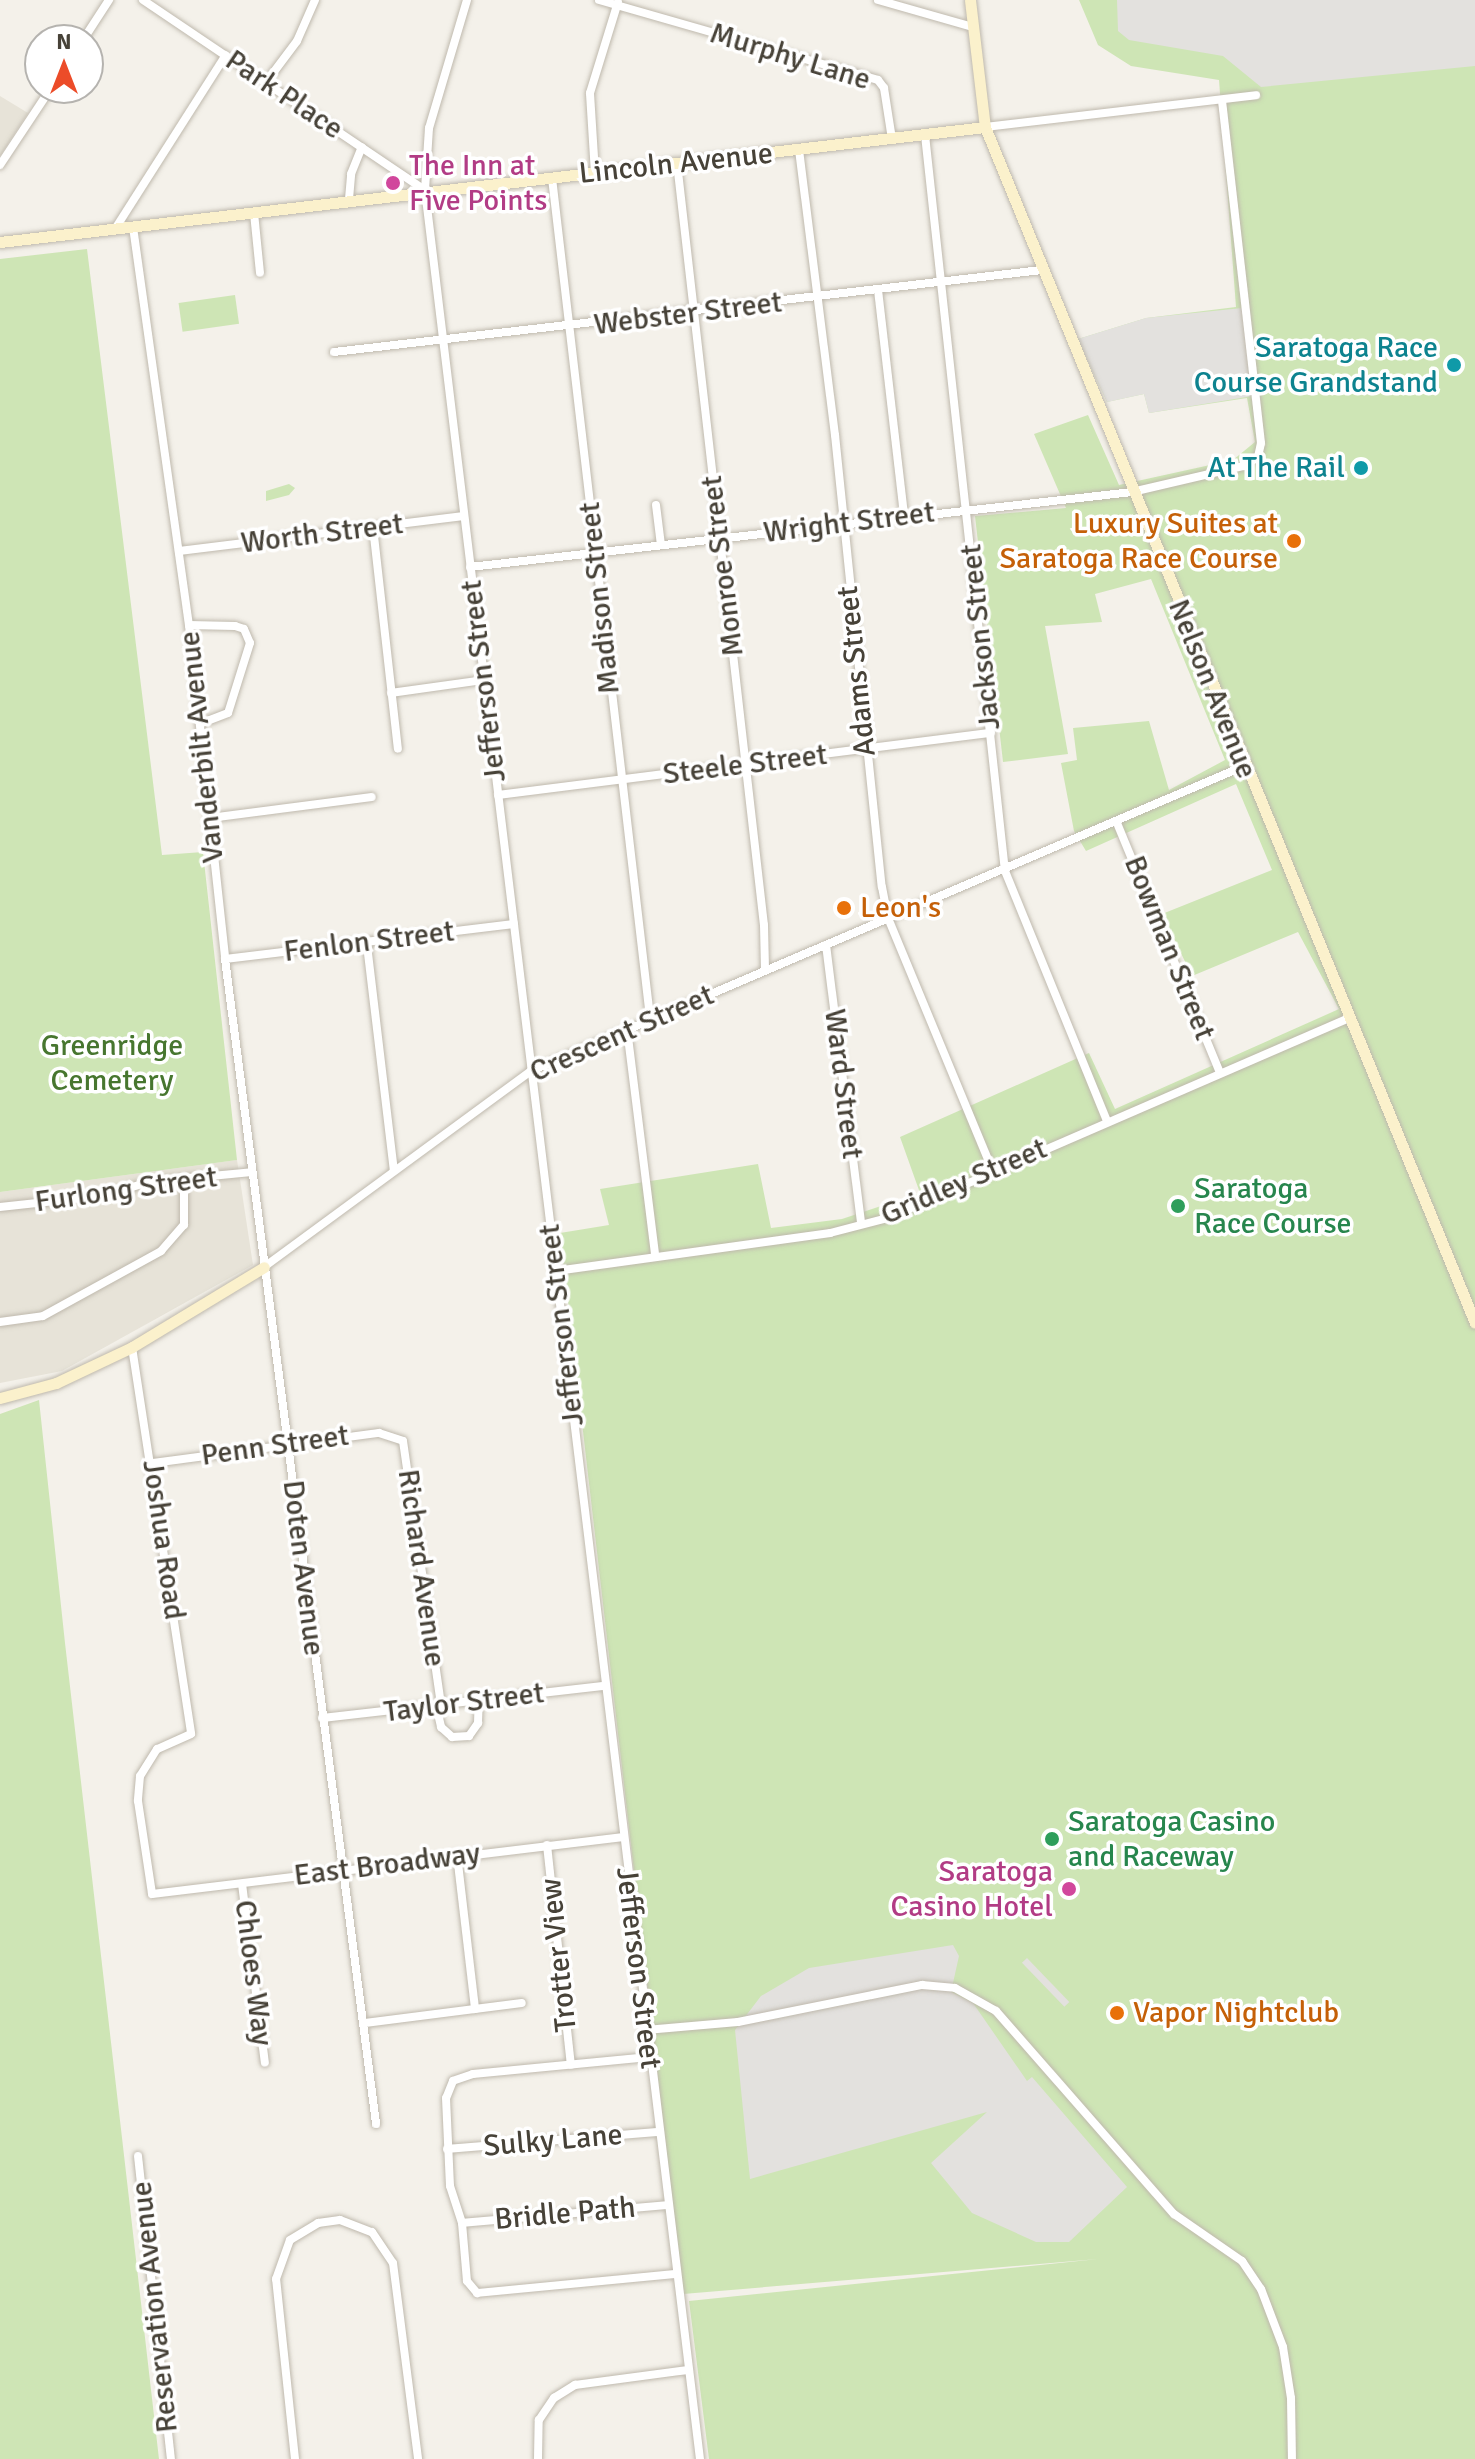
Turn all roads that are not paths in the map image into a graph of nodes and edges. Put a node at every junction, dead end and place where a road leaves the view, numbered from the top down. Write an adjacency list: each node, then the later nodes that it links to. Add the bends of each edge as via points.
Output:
1 (109, 0): 9 (street)
2 (143, 0): 11 (street, Park Place)
3 (315, 0): 12 (street, via 297,41)
4 (467, 0): 25 (street, Jefferson Street, via 429,128)
5 (599, 0): 8 (street, Murphy Lane)
6 (878, 0): 10 (street)
7 (970, 0): 10 (street, Nelson Avenue)
8 (618, 2): 18 (street, Murphy Lane, via 878,80); 23 (street, via 590,93)
9 (93, 24)
10 (973, 27): 16 (street, Nelson Avenue)
11 (226, 55): 12 (street, Park Place); 29 (street)
12 (267, 81): 19 (street, Park Place)
13 (1256, 95): 14 (street, Lincoln Avenue)
14 (1222, 100): 16 (street, Lincoln Avenue); 40 (street, Wright Street, via 1261,452 1244,466)
15 (40, 104): 22 (street)
16 (985, 127): 17 (street, Lincoln Avenue); 31 (street, Nelson Avenue)
17 (925, 135): 18 (street, Lincoln Avenue); 33 (street, Jackson Street)
18 (892, 139): 20 (street, Lincoln Avenue)
19 (362, 147): 25 (street, Park Place); 26 (street, via 351,174)
20 (799, 150): 21 (street, Lincoln Avenue); 35 (street, Adams Street)
21 (677, 163): 23 (street, Lincoln Avenue); 36 (street, Monroe Street)
22 (0, 165)
23 (595, 173): 24 (street, Lincoln Avenue)
24 (552, 178): 25 (street, Lincoln Avenue); 37 (street, Madison Street)
25 (425, 190): 26 (street, Lincoln Avenue); 38 (street, Jefferson Street)
26 (349, 199): 27 (street, Lincoln Avenue)
27 (254, 213): 28 (street, Lincoln Avenue); 32 (street)
28 (133, 227): 29 (street, Lincoln Avenue); 49 (street, Vanderbilt Avenue)
29 (115, 229): 30 (street, Lincoln Avenue)
30 (0, 242)
31 (1042, 270): 33 (street, Webster Street); 40 (street, Nelson Avenue)
32 (260, 273)
33 (942, 282): 34 (street, Webster Street); 42 (street, Jackson Street)
34 (878, 290): 35 (street, Webster Street); 44 (street)
35 (817, 298): 36 (street, Webster Street); 45 (street, Adams Street)
36 (693, 314): 37 (street, Webster Street); 47 (street, Monroe Street)
37 (570, 328): 38 (street, Webster Street); 50 (street, Madison Street)
38 (443, 340): 39 (street, Webster Street); 43 (street, Jefferson Street)
39 (334, 352)
40 (1132, 492): 42 (street, Wright Street); 60 (street, Nelson Avenue)
41 (656, 505): 48 (street)
42 (968, 509): 44 (street, Wright Street); 56 (street, Jackson Street)
43 (464, 516): 46 (street, Worth Street); 51 (street, Jefferson Street)
44 (904, 516): 45 (street, Wright Street)
45 (842, 523): 47 (street, Wright Street); 58 (street, Adams Street)
46 (373, 527): 49 (street, Worth Street); 54 (street)
47 (721, 538): 48 (street, Wright Street); 59 (street, Monroe Street)
48 (661, 545): 50 (street, Wright Street)
49 (179, 551): 52 (street, Vanderbilt Avenue)
50 (596, 553): 51 (street, Wright Street); 61 (street, Madison Street)
51 (470, 567): 53 (street, Jefferson Street)
52 (189, 625): 55 (street, Vanderbilt Avenue); 55 (street, via 235,626 244,629 250,643 228,713)
53 (484, 680): 54 (street); 62 (street, Jefferson Street)
54 (391, 693): 57 (street)
55 (200, 724): 64 (street, Vanderbilt Avenue)
56 (991, 733): 58 (street, Steele Street); 66 (street, Jackson Street)
57 (398, 749)
58 (864, 750): 59 (street, Steele Street); 67 (street, Adams Street)
59 (745, 766): 61 (street, Steele Street); 72 (street, Monroe Street)
60 (1244, 766): 65 (street, Crescent Street); 74 (street, Nelson Avenue)
61 (620, 781): 62 (street, Steele Street); 73 (street, Madison Street)
62 (498, 795): 68 (street, Jefferson Street)
63 (372, 797): 64 (street)
64 (210, 818): 71 (street, Vanderbilt Avenue)
65 (1117, 823): 66 (street, Crescent Street); 77 (street, Bowman Street)
66 (1005, 871): 67 (street, Crescent Street); 78 (street, Jackson Street)
67 (888, 918): 70 (street, Crescent Street); 81 (street, Adams Street)
68 (514, 924): 69 (street, Fenlon Street); 76 (street, Jefferson Street)
69 (367, 945): 71 (street, Fenlon Street); 79 (street)
70 (826, 945): 72 (street, Crescent Street); 84 (street, Ward Street)
71 (225, 959): 80 (street, Vanderbilt Avenue)
72 (765, 970): 73 (street, Crescent Street)
73 (650, 1017): 75 (street, Crescent Street)
74 (1349, 1018): 77 (street, Gridley Street); 89 (street, Nelson Avenue)
75 (627, 1029): 76 (street, Crescent Street); 85 (street)
76 (531, 1071): 79 (street, Crescent Street); 87 (street, Jefferson Street)
77 (1220, 1073): 78 (street, Gridley Street)
78 (1107, 1121): 81 (street, Gridley Street)
79 (394, 1170): 86 (street, Crescent Street, via 322,1229)
80 (252, 1172): 82 (street, Furlong Street); 86 (street, Vanderbilt Avenue)
81 (993, 1172): 84 (street, Gridley Street, via 888,1218)
82 (184, 1181): 83 (street, Furlong Street); 88 (street, via 184,1225 161,1251 43,1316)
83 (0, 1207)
84 (861, 1223): 85 (street, Gridley Street, via 830,1233)
85 (655, 1254): 87 (street, Gridley Street)
86 (264, 1267): 90 (street, Crescent Street); 93 (street, Doten Avenue)
87 (556, 1271): 95 (street, Jefferson Street)
88 (0, 1322)
89 (1475, 1323)
90 (132, 1347): 91 (street, Crescent Street, via 56,1383); 94 (street, Joshua Road)
91 (0, 1398)
92 (396, 1435): 93 (street, Penn Street); 97 (street, Richard Avenue, via 403,1441)
93 (287, 1444): 94 (street, Penn Street); 98 (street, Doten Avenue)
94 (153, 1463): 104 (street, Joshua Road, via 191,1734 157,1749 140,1776 138,1801)
95 (605, 1686): 96 (street, Taylor Street); 99 (street, Jefferson Street)
96 (479, 1700): 97 (street, Taylor Street); 97 (street, via 478,1723 469,1736 452,1737 441,1727)
97 (438, 1705): 98 (street, Taylor Street)
98 (322, 1718): 102 (street, Doten Avenue)
99 (622, 1837): 100 (street, East Broadway); 108 (street, Jefferson Street)
100 (547, 1845): 101 (street, East Broadway); 111 (street, Trotter View)
101 (457, 1855): 102 (street, East Broadway); 106 (street)
102 (345, 1869): 103 (street, East Broadway); 107 (street, Doten Avenue)
103 (242, 1884): 104 (street, East Broadway); 110 (street, Chloes Way)
104 (152, 1894)
105 (522, 2003): 106 (street)
106 (475, 2009): 107 (street)
107 (365, 2023): 112 (street, Doten Avenue)
108 (646, 2030): 109 (street, Jefferson Street); 125 (street, via 738,2022 922,1985 955,1988 996,2011 1174,2214 1242,2261 1261,2289 1283,2347)
109 (649, 2057): 111 (street); 113 (street, Jefferson Street)
110 (265, 2063)
111 (571, 2065): 114 (street, via 473,2074 453,2081 446,2091)
112 (376, 2124)
113 (659, 2132): 114 (street, Sulky Lane); 116 (street, Jefferson Street)
114 (447, 2149): 117 (street)
115 (138, 2156): 120 (street, Reservation Avenue)
116 (668, 2205): 117 (street, Bridle Path); 118 (street, Jefferson Street)
117 (462, 2223): 118 (street, via 468,2285 477,2293)
118 (676, 2274): 119 (street, Jefferson Street)
119 (688, 2370): 123 (street, via 575,2385 554,2398 539,2420); 124 (street, Jefferson Street)
120 (171, 2459)
121 (295, 2459): 122 (street, via 276,2279 290,2240 318,2223 340,2220 372,2232 393,2263)
122 (418, 2459)
123 (538, 2459)
124 (700, 2459)
125 (1292, 2459)

